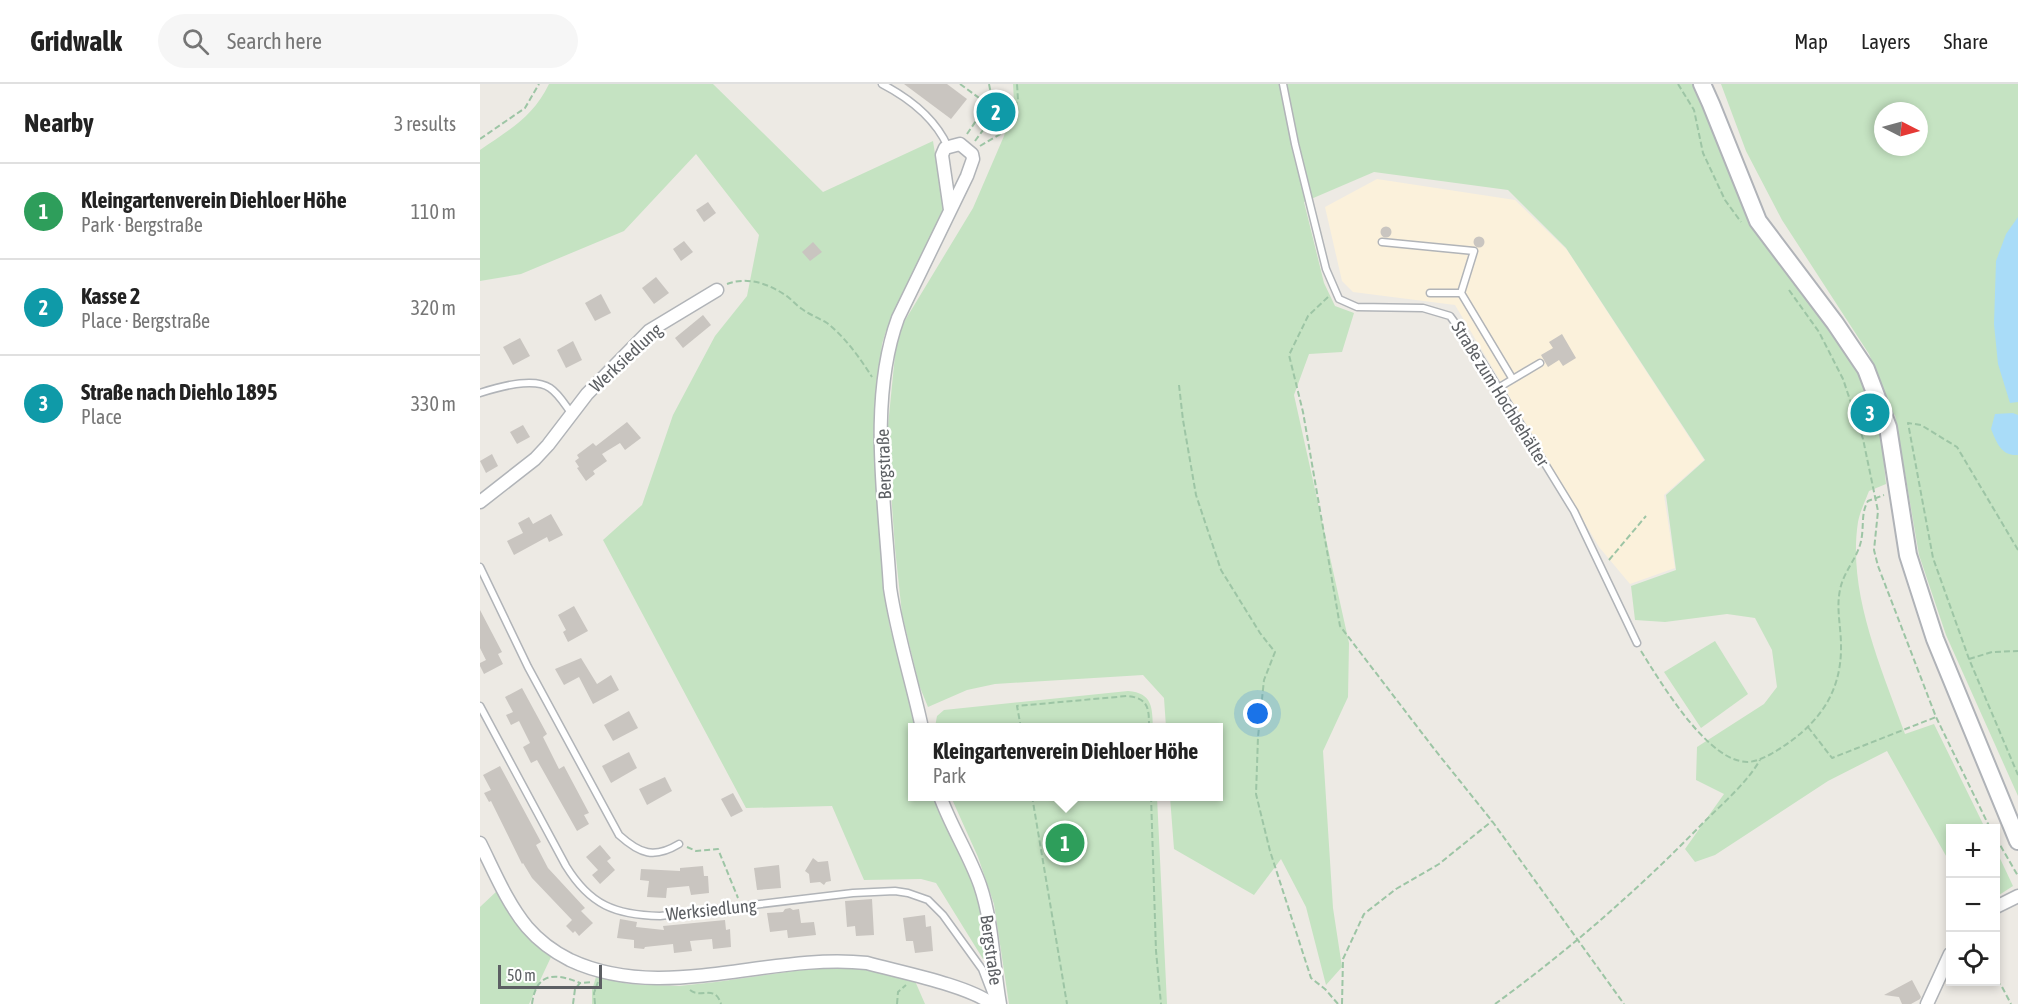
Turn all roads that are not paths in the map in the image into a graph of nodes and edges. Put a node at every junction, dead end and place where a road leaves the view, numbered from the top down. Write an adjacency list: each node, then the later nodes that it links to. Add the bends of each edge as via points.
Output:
1 (882, 84): 4 (lane, via 921,111)
2 (1283, 84): 12 (lane, Straße zum Hochbehälter, via 1326,269 1339,299 1357,307 1424,308 1450,316)
3 (1701, 84): 21 (main road, via 1758,220 1866,369 1888,427 1908,555 1935,639)
4 (948, 147): 5 (street, via 942,154); 5 (street, Bergstraße, via 966,148 973,159)
5 (950, 210): 19 (street, Bergstraße, via 890,340 883,396 881,437 890,588)
6 (1382, 242): 9 (lane, via 1474,251)
7 (717, 290): 14 (street, Werksiedlung, via 649,331)
8 (1430, 293): 9 (lane)
9 (1461, 293): 11 (lane)
10 (1540, 363): 11 (lane)
11 (1512, 378): 12 (lane)
12 (1498, 388): 17 (lane, Straße zum Hochbehälter, via 1574,511)
13 (480, 393): 14 (lane, via 507,386 543,384 555,392)
14 (572, 414): 15 (street, Werksiedlung, via 535,459)
15 (480, 502)
16 (480, 567): 23 (lane, via 528,668 619,836 653,854 664,853)
17 (1637, 643)
18 (480, 707): 27 (lane, Werksiedlung, via 566,866 576,882 604,906 650,916 873,891 922,897 939,910 982,969)
19 (921, 723)
20 (942, 801): 28 (street, Bergstraße, via 981,887)
21 (2018, 841)
22 (480, 843): 27 (street, Werksiedlung, via 527,926 562,956 594,971 660,980 840,961 867,963 976,994)
23 (679, 844)
24 (2018, 896): 25 (street)
25 (2000, 905)
26 (1946, 963): 29 (street)
27 (994, 1004)
28 (1000, 1004)
29 (1927, 1004)

